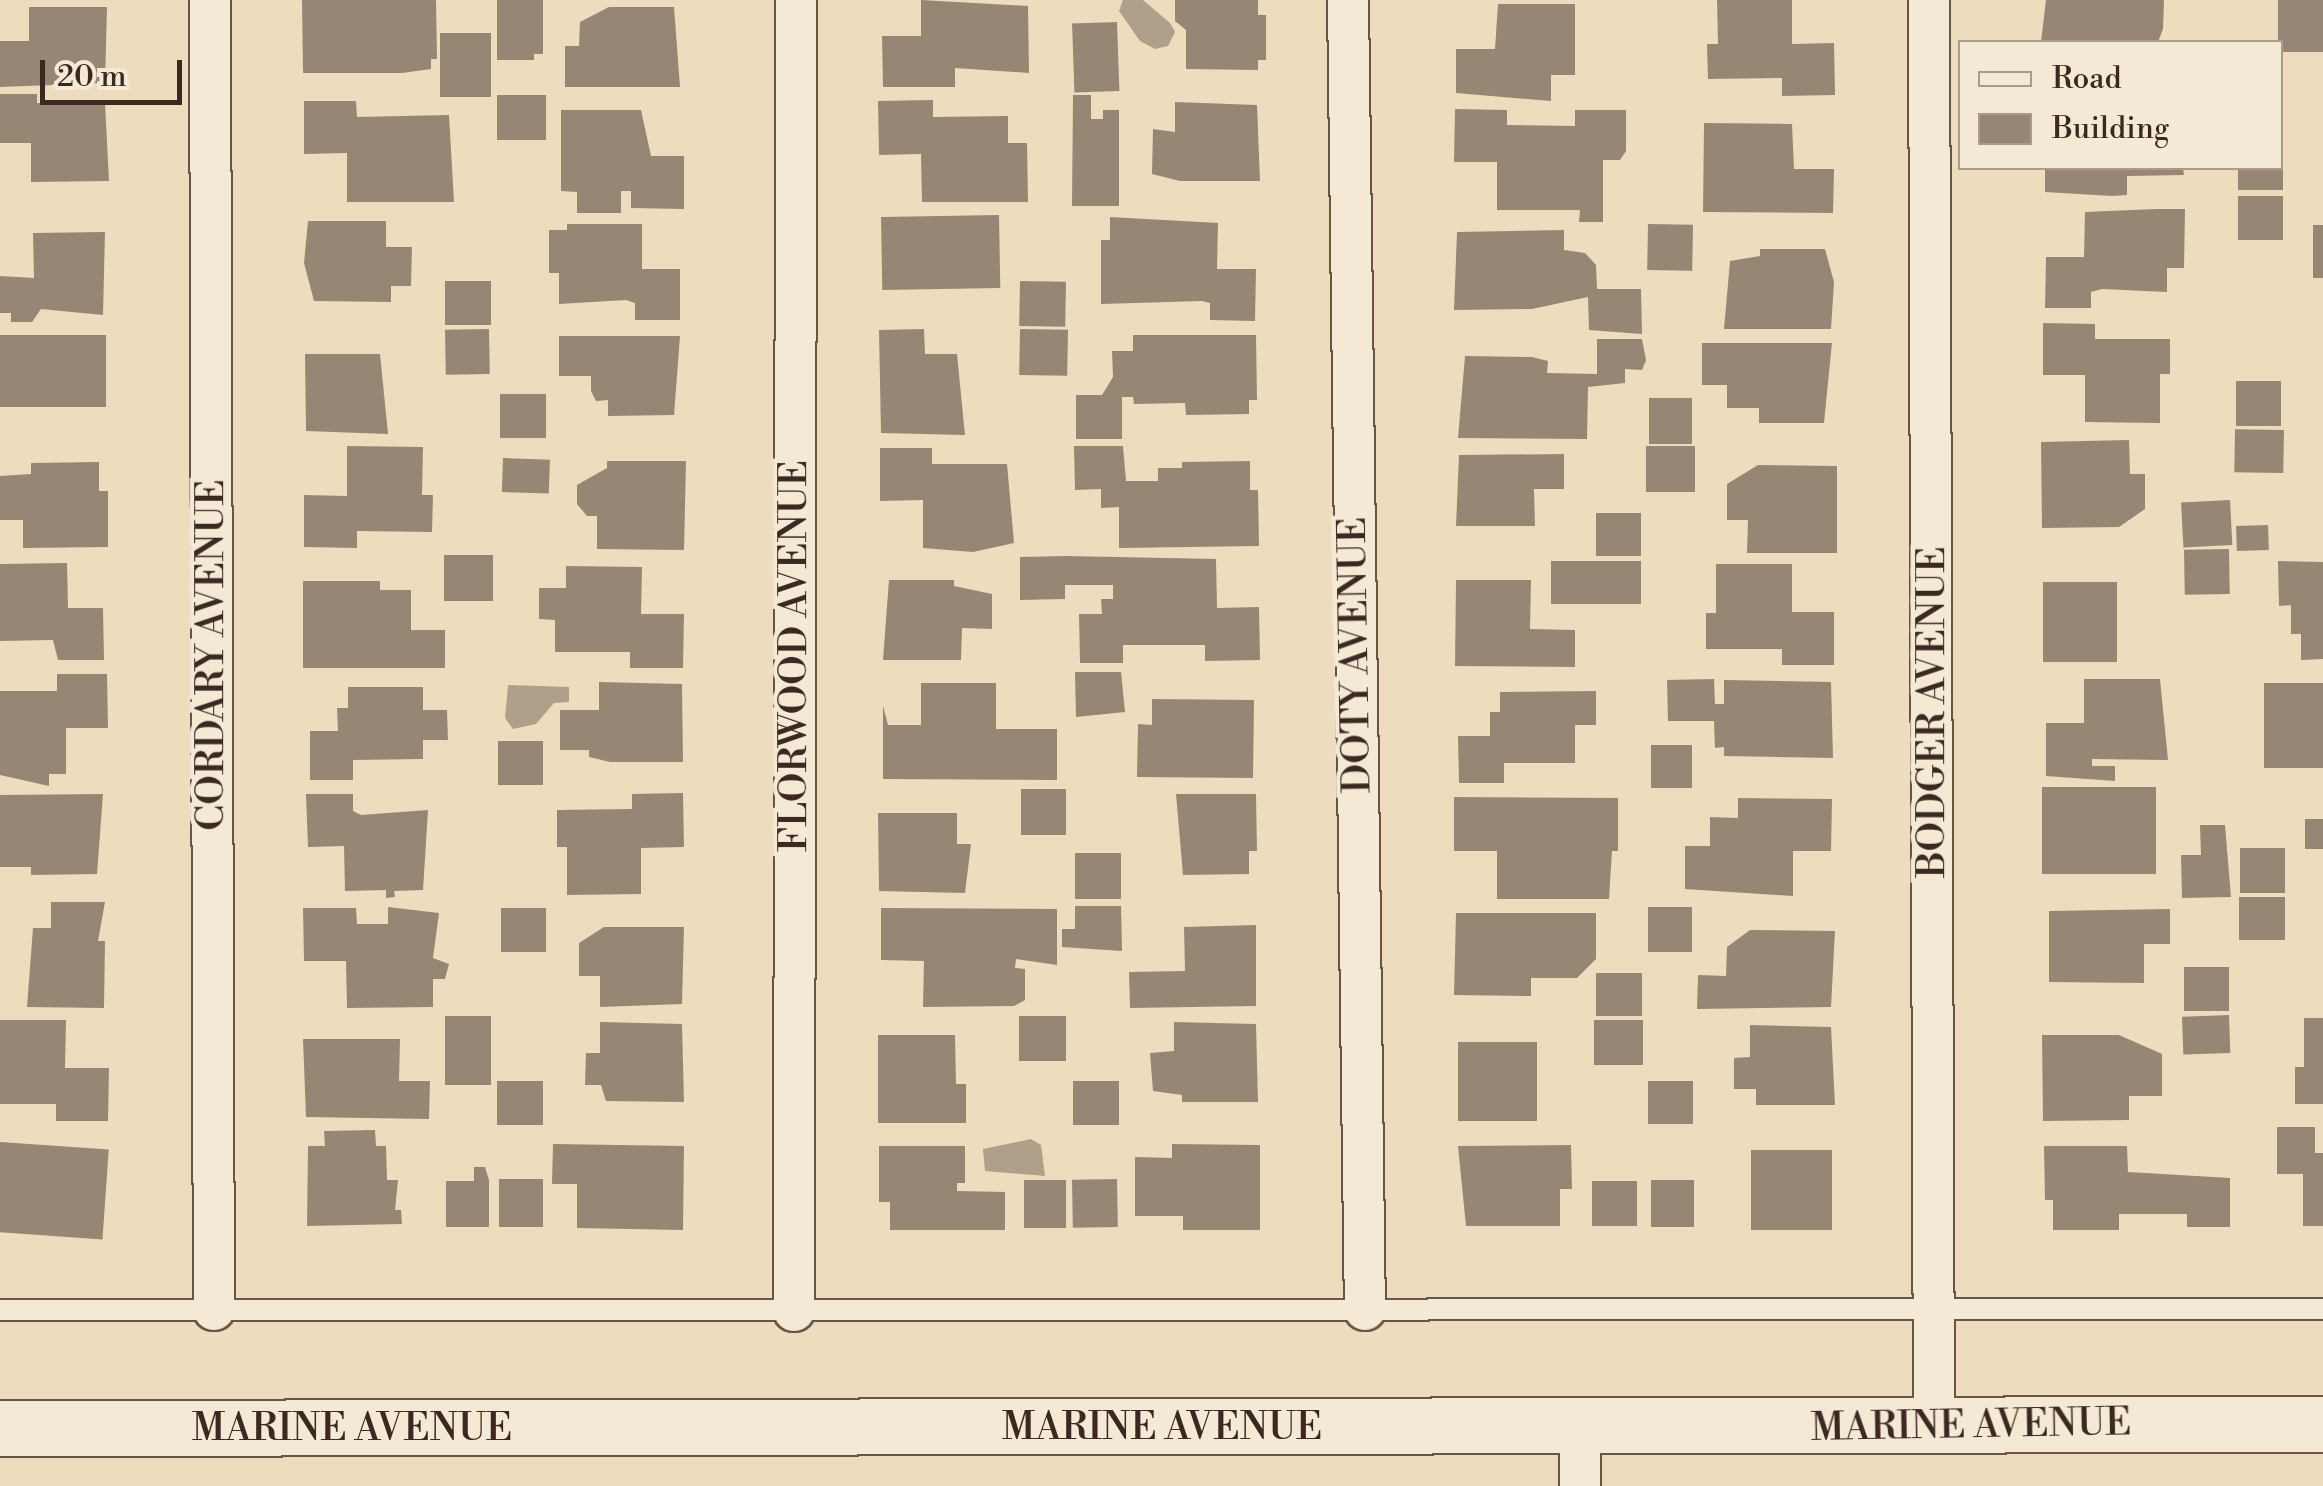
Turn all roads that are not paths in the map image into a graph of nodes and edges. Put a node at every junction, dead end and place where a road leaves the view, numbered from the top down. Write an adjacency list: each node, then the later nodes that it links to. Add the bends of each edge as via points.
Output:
1 (210, 0): 7 (street, CORDARY AVENUE)
2 (796, 0): 10 (street, FLORWOOD AVENUE)
3 (1348, 0): 8 (street, DOTY AVENUE)
4 (1929, 0): 9 (street, BODGER AVENUE)
5 (2323, 1309): 9 (lane)
6 (0, 1310): 7 (lane)
7 (214, 1310): 10 (lane)
8 (1364, 1310): 9 (lane); 10 (lane)
9 (1935, 1310): 11 (street, BODGER AVENUE)
10 (794, 1311)
11 (1934, 1424): 12 (main road, MARINE AVENUE); 14 (main road, MARINE AVENUE)
12 (2323, 1424)
13 (0, 1428): 14 (main road, MARINE AVENUE)
14 (1580, 1428): 15 (street)
15 (1580, 1486)

